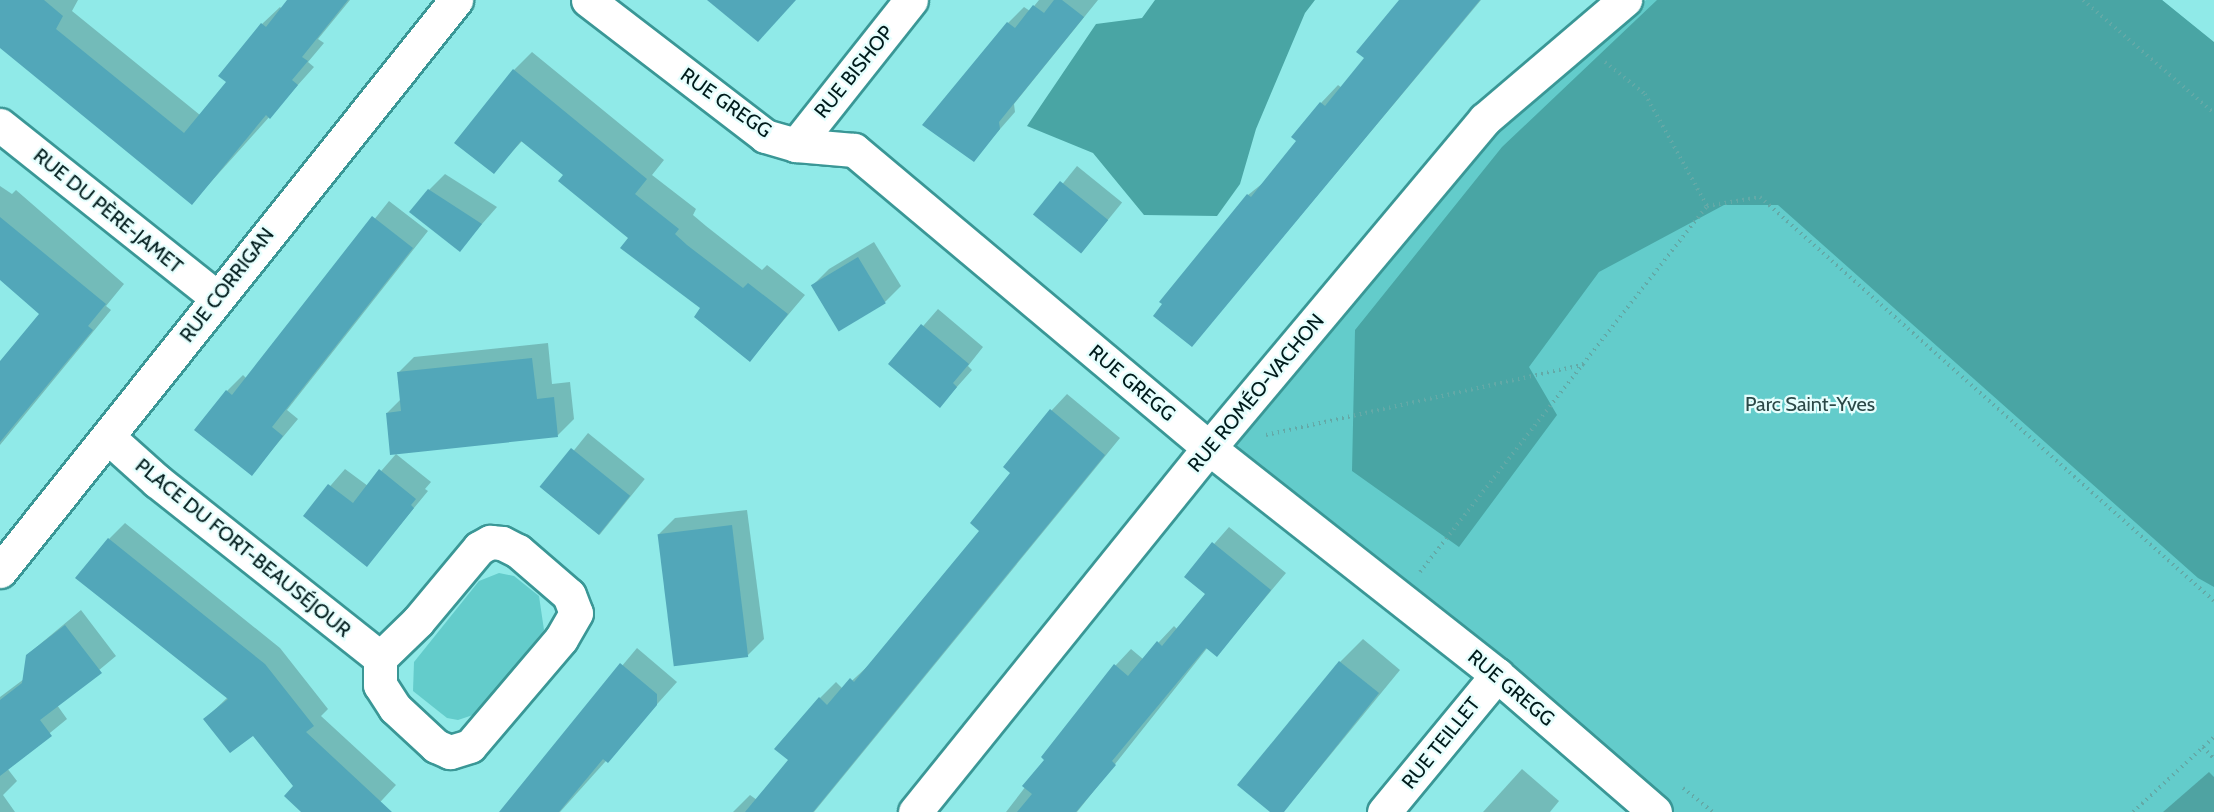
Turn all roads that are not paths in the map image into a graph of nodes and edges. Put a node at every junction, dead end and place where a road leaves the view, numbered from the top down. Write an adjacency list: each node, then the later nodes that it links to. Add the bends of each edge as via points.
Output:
1 (456, 0): 7 (street, RUE CORRIGAN)
2 (588, 0): 6 (street, RUE GREGG, via 765,136)
3 (911, 0): 6 (street, RUE BISHOP)
4 (1625, 0): 9 (street, RUE ROMÉO-VACHON, via 1485,119)
5 (0, 125): 7 (street, RUE DU PÈRE-JAMET)
6 (796, 145): 9 (street, RUE GREGG, via 854,150)
7 (216, 297): 8 (street, RUE CORRIGAN)
8 (108, 437): 10 (street, RUE CORRIGAN); 11 (street, PLACE DU FORT-BEAUSÉJOUR, via 157,481)
9 (1209, 448): 12 (street, RUE GREGG); 13 (street, RUE ROMÉO-VACHON)
10 (0, 571)
11 (380, 658): 11 (street, via 380,685 395,708 436,746 450,752 470,746 561,639 576,613 569,595 518,551 490,542 479,548 418,621)
12 (1497, 675): 14 (street, RUE TEILLET); 15 (street, RUE GREGG)
13 (915, 812)
14 (1384, 812)
15 (1655, 812)

